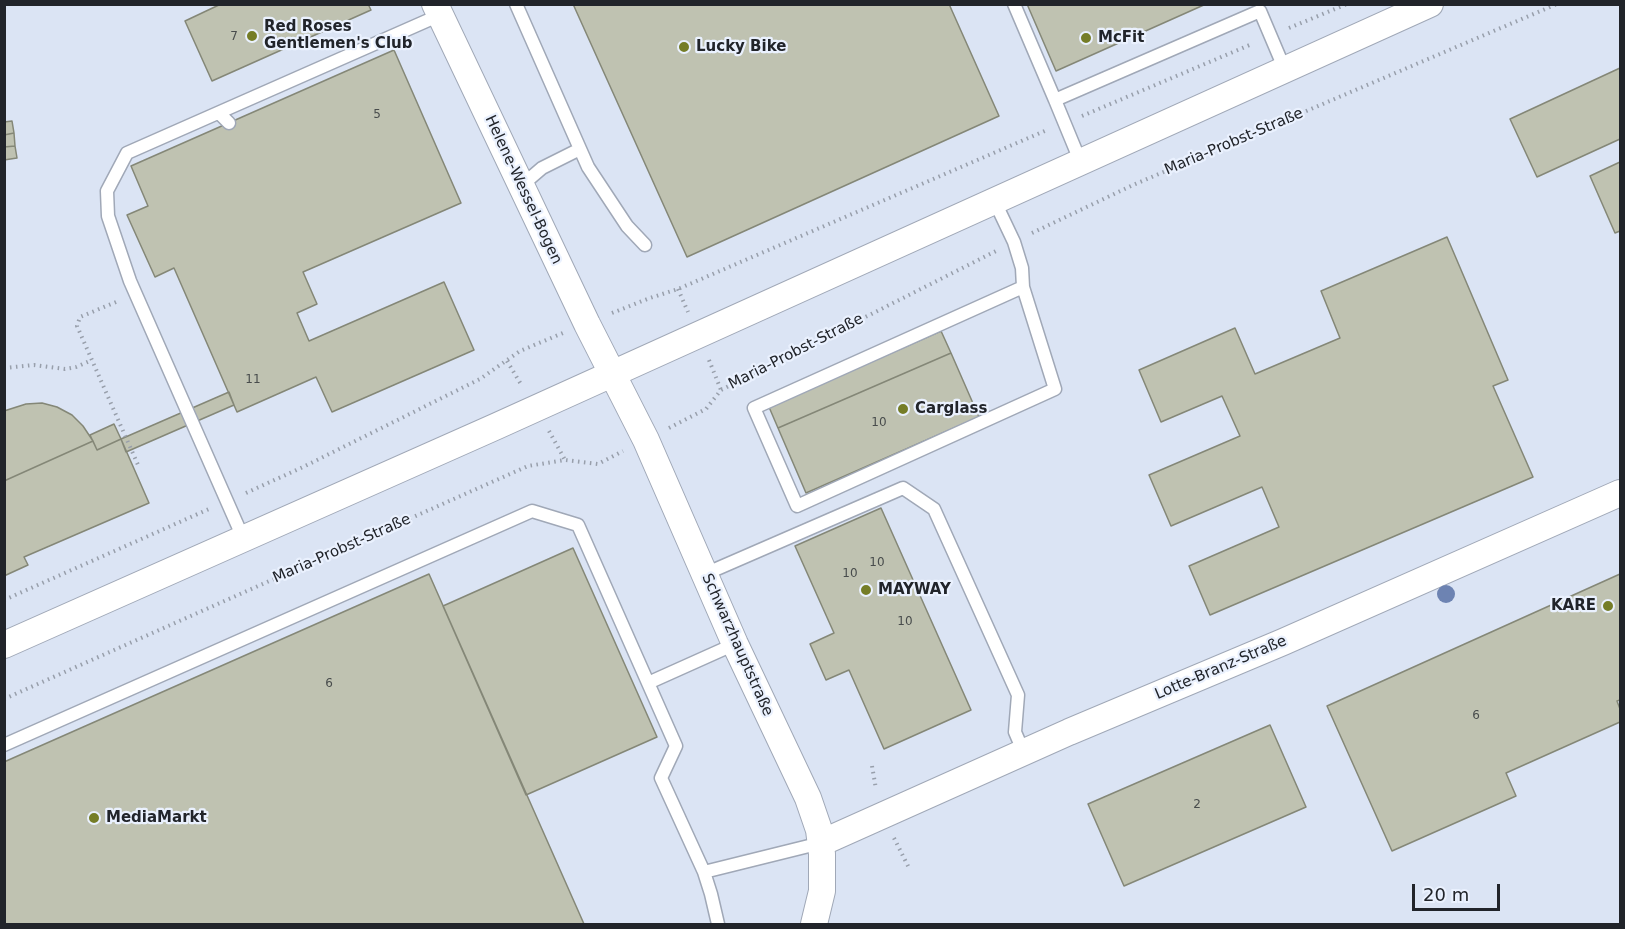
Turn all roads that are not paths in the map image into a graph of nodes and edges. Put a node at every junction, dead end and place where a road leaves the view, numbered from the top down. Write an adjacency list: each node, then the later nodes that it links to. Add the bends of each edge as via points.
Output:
1 (516, 4): 11 (lane)
2 (1014, 4): 8 (lane)
3 (1272, 4): 6 (lane)
4 (1430, 4): 7 (street)
5 (437, 10): 9 (lane); 13 (street, Helene-Wessel-Bogen)
6 (1260, 11): 7 (lane); 8 (lane)
7 (1285, 70): 12 (street)
8 (1055, 100): 12 (lane)
9 (219, 113): 10 (lane); 19 (lane, via 127,153 107,191 108,216 136,293)
10 (229, 123)
11 (580, 149): 13 (lane, via 542,168); 15 (lane, via 627,226)
12 (1081, 163): 14 (street)
13 (521, 186): 17 (street, Helene-Wessel-Bogen)
14 (995, 202): 16 (lane, via 1014,242); 17 (street)
15 (645, 245)
16 (1023, 287): 16 (lane, via 1055,389 797,506 754,408)
17 (613, 374): 19 (street); 20 (street, Schwarzhauptstraße)
18 (1620, 493): 25 (street, Lotte-Branz-Straße)
19 (244, 540): 22 (street)
20 (705, 574): 21 (street, Schwarzhauptstraße); 25 (lane, via 903,488 934,509 1018,695 1015,732)
21 (735, 644): 23 (lane); 26 (street, Schwarzhauptstraße, via 808,798)
22 (4, 645)
23 (648, 683): 24 (lane, via 578,525 532,511); 27 (lane, via 676,746 662,778)
24 (4, 745)
25 (1024, 753): 26 (street, Lotte-Branz-Straße)
26 (821, 843): 27 (lane); 29 (street, Schwarzhauptstraße, via 822,891)
27 (704, 872): 28 (lane)
28 (718, 924)
29 (814, 924)

